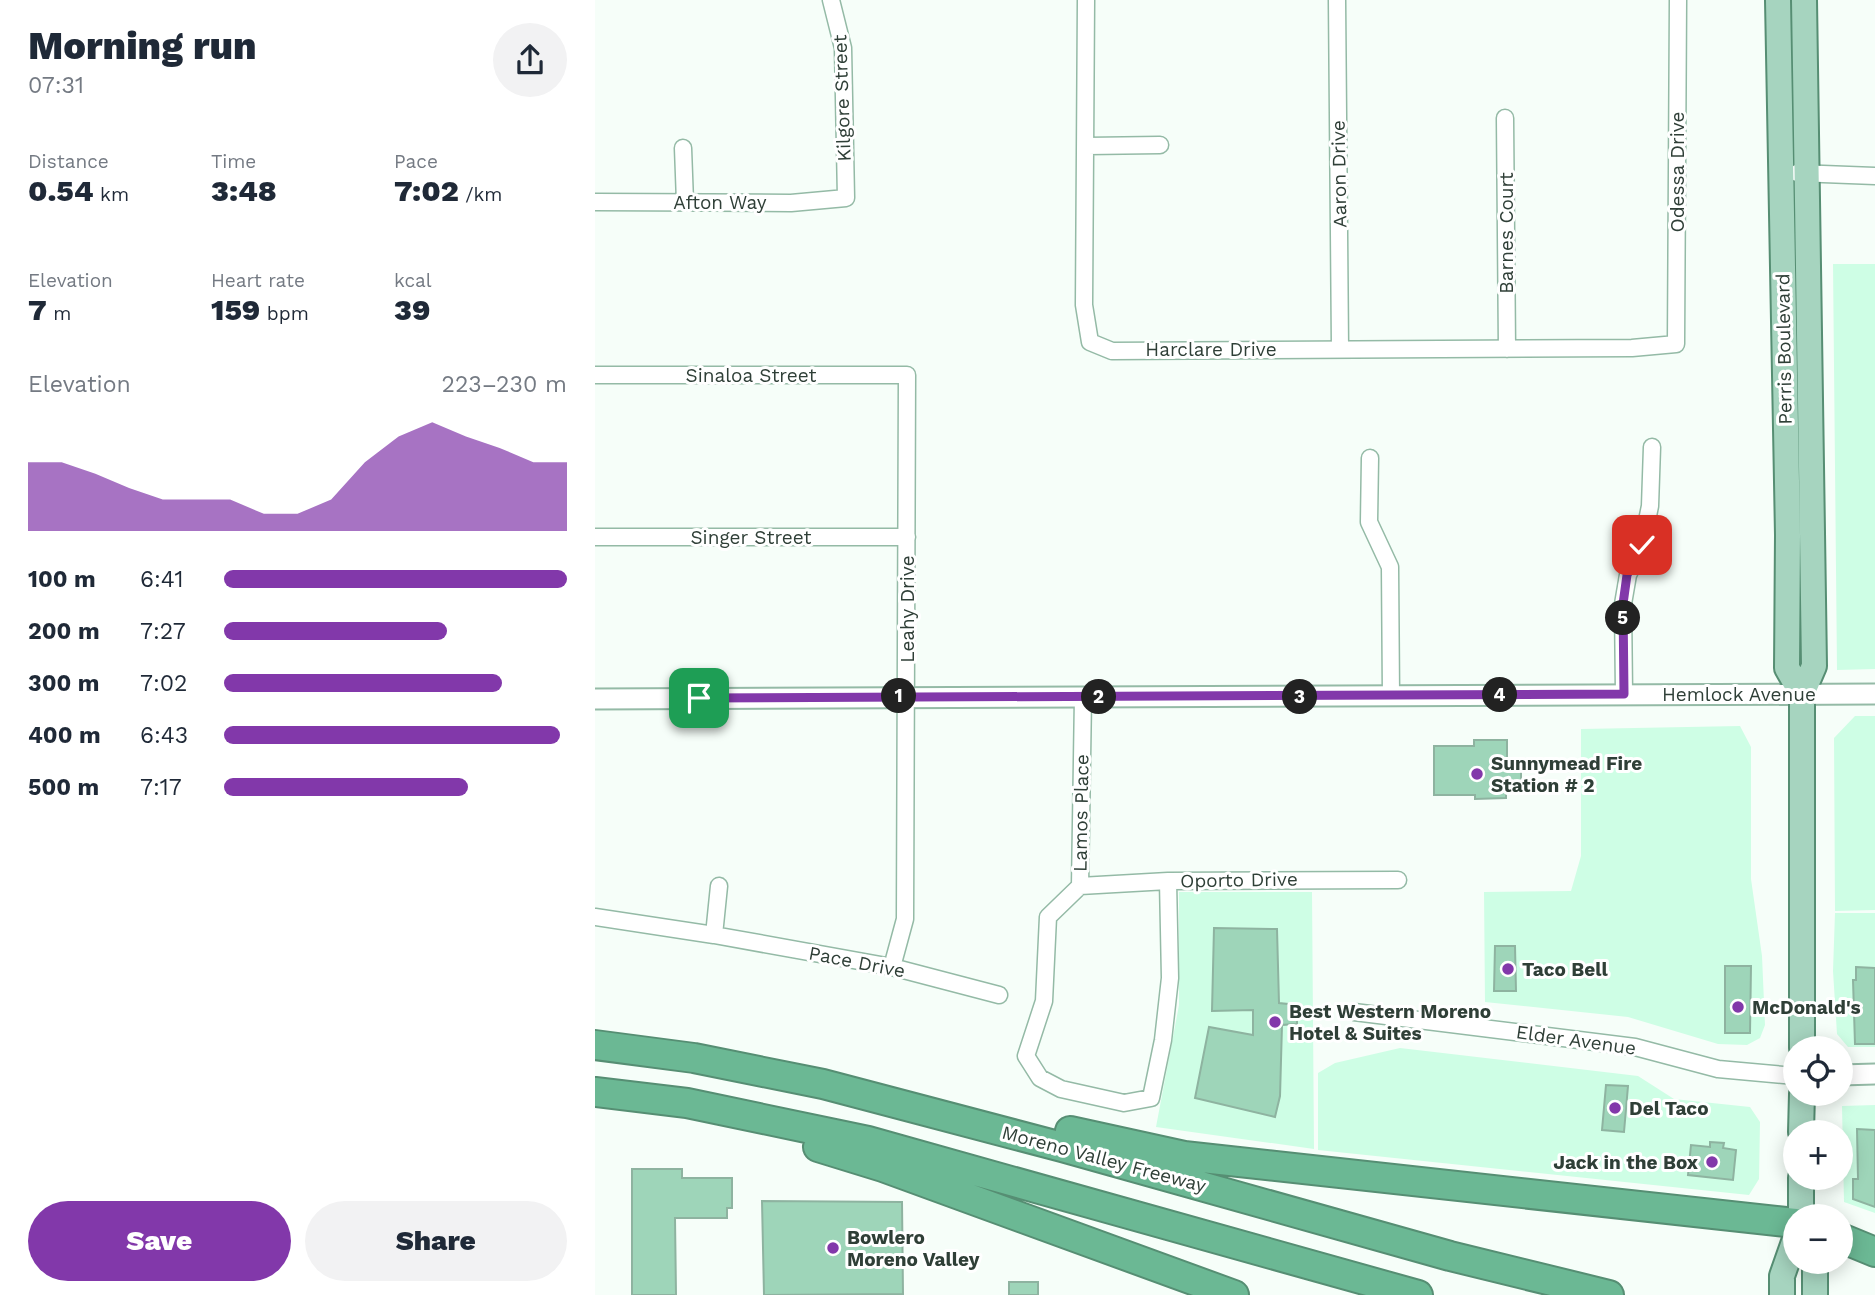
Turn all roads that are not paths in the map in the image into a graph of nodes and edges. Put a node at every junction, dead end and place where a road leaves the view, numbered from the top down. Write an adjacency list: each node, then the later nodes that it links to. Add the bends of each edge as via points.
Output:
1 (831, 0): 14 (street, Kilgore Street, via 843,48)
2 (1086, 0): 9 (street, Harclare Drive)
3 (1337, 0): 18 (street, Aaron Drive)
4 (1678, 0): 17 (street, Odessa Drive)
5 (1777, 0): 12 (main road, Perris Boulevard)
6 (1804, 0): 11 (main road, Perris Boulevard)
7 (1505, 118): 19 (street, Barnes Court)
8 (1160, 145): 9 (street)
9 (1087, 146): 18 (street, Harclare Drive, via 1084,304 1090,342 1112,351)
10 (683, 148): 16 (street)
11 (1808, 173): 12 (street); 13 (street); 27 (main road, Perris Boulevard, via 1814,666)
12 (1781, 174): 27 (main road, Perris Boulevard, via 1787,668)
13 (1875, 176)
14 (846, 198): 16 (street, Afton Way)
15 (595, 202): 16 (street, Afton Way)
16 (685, 202)
17 (1676, 344): 19 (street, Harclare Drive)
18 (1341, 348): 19 (street, Harclare Drive)
19 (1507, 349)
20 (595, 375): 21 (street, Sinaloa Street)
21 (907, 375): 25 (street, Leahy Drive)
22 (1652, 447): 26 (street, via 1650,506 1642,545 1627,575 1623,604)
23 (1370, 458): 31 (street, via 1369,522 1391,567)
24 (595, 537): 25 (street, Singer Street)
25 (907, 537): 29 (street, Leahy Drive)
26 (1624, 694): 27 (street, Hemlock Avenue); 31 (street, Hemlock Avenue)
27 (1802, 694): 28 (street, Hemlock Avenue); 42 (main road, Perris Boulevard)
28 (1875, 694)
29 (906, 696): 30 (street, Hemlock Avenue); 32 (street, Hemlock Avenue); 39 (street, Leahy Drive, via 905,919)
30 (1083, 697): 31 (street, Hemlock Avenue); 35 (street, Lamos Place)
31 (1391, 697)
32 (595, 699)
33 (1398, 880): 34 (street, Oporto Drive)
34 (1168, 881): 35 (street, Oporto Drive); 35 (street, Lamos Place, via 1170,978 1163,1041 1151,1098 1124,1103 1061,1089 1040,1078 1026,1056 1044,1001 1048,917)
35 (1080, 886)
36 (719, 887): 38 (street)
37 (595, 917): 38 (street, Pace Drive)
38 (714, 935): 39 (street, Pace Drive)
39 (892, 967): 40 (street, Pace Drive)
40 (999, 995)
41 (1354, 1012): 45 (street, Elder Avenue, via 1635,1047 1718,1069)
42 (1802, 1036)
43 (595, 1045): 47 (highway, Moreno Valley Freeway, via 694,1058)
44 (1875, 1074): 46 (street)
45 (1783, 1075)
46 (1853, 1075)
47 (823, 1084): 49 (highway, via 1184,1156); 56 (highway, Moreno Valley Freeway, via 1450,1256)
48 (605, 1093): 54 (highway, via 767,1132 883,1167); 55 (highway, via 687,1103 868,1141)
49 (1783, 1222)
50 (1853, 1243): 51 (highway)
51 (1875, 1252)
52 (1783, 1273): 57 (main road)
53 (1815, 1274): 58 (main road)
54 (1234, 1295)
55 (1418, 1295)
56 (1609, 1295)
57 (1782, 1295)
58 (1815, 1295)

